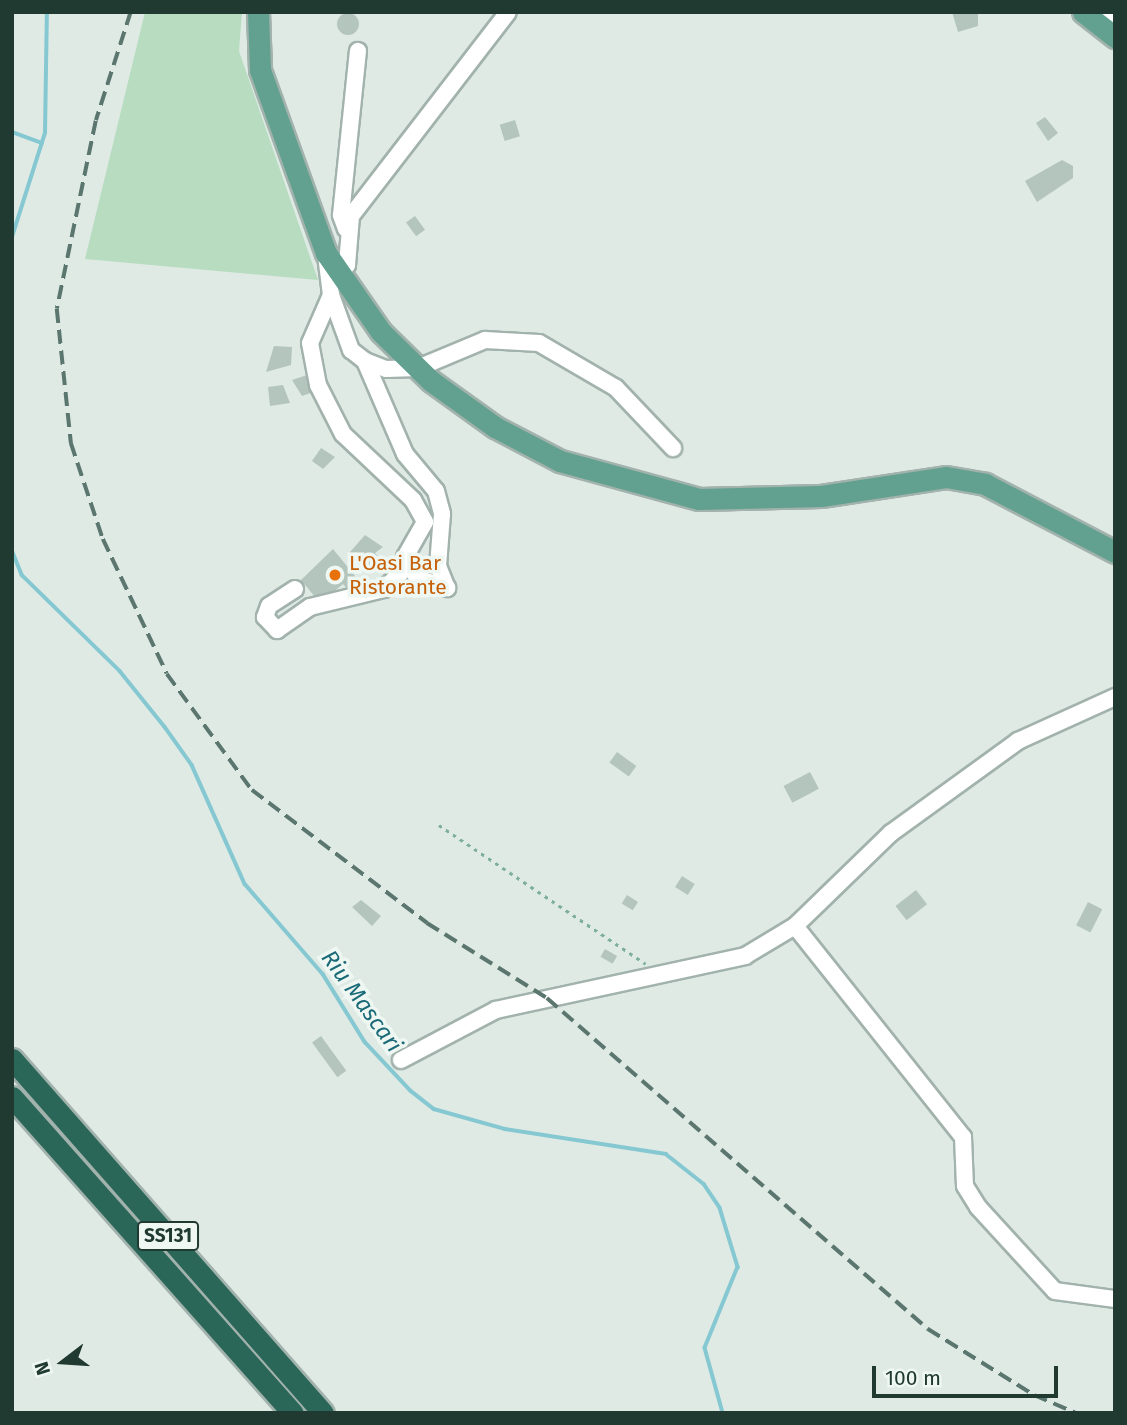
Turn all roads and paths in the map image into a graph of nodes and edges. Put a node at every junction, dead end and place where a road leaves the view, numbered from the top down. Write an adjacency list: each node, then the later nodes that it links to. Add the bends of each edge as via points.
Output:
1 (258, 12): 7 (main road, via 260,71)
2 (508, 12): 6 (street, via 351,216)
3 (1097, 16): 4 (main road)
4 (1115, 37)
5 (358, 51): 6 (street, via 341,215)
6 (347, 231): 8 (street, via 347,265)
7 (326, 253): 8 (main road); 9 (street)
8 (339, 275): 11 (main road)
9 (331, 295): 10 (street, via 351,350); 14 (street, via 310,343 318,385 342,434 413,500 425,522 405,557)
10 (365, 361): 11 (street, via 386,369); 14 (street, via 405,454 436,491 442,514 438,566 447,588 417,578)
11 (418, 368): 12 (street, via 485,340 539,342 616,388); 13 (main road, via 495,427 560,461 634,484 699,499 762,501 946,477 1016,496)
12 (673, 449)
13 (1115, 552)
14 (409, 565): 15 (street, via 384,589 310,607 277,630 265,617 269,606)
15 (295, 589)
16 (1115, 697): 18 (street, via 1018,741 891,833)
17 (439, 825): 19 (path, via 539,897)
18 (795, 926): 19 (street, via 744,956); 23 (street, via 963,1137 965,1186 978,1207 1055,1291)
19 (658, 971): 21 (street, via 496,1010)
20 (12, 1059): 25 (highway, SS131)
21 (401, 1060)
22 (12, 1097): 24 (highway, SS131)
23 (1115, 1299)
24 (293, 1413)
25 (323, 1413)

